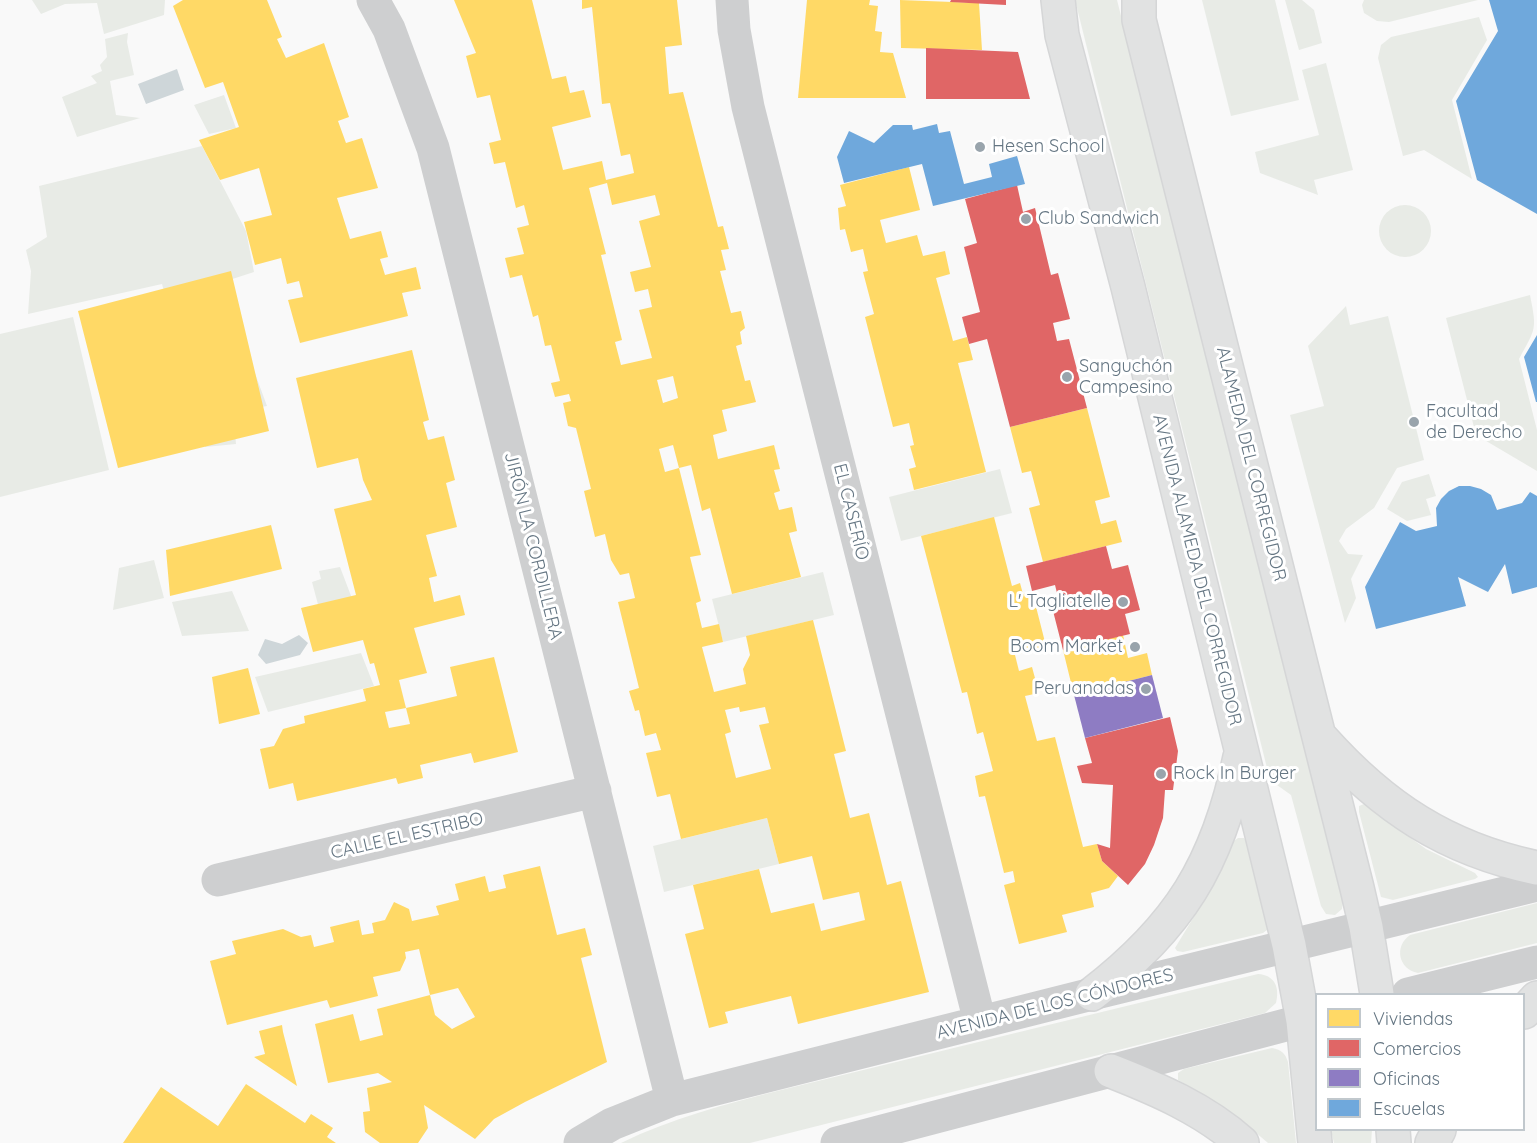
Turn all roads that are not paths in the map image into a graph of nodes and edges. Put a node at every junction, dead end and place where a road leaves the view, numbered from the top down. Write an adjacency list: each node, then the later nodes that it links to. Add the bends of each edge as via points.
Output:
1 (373, 0): 7 (street, JIRÓN LA CORDILLERA, via 389,29 433,148)
2 (732, 0): 20 (street, EL CASERÍO, via 748,107)
3 (1058, 0): 6 (main road, AVENIDA ALAMEDA DEL CORREGIDOR, via 1062,34)
4 (1139, 0): 5 (main road, ALAMEDA DEL CORREGIDOR, via 1139,20)
5 (1320, 737): 8 (main road, via 1378,795 1411,818 1476,850); 11 (main road, ALAMEDA DEL CORREGIDOR)
6 (1241, 752): 12 (main road, AVENIDA ALAMEDA DEL CORREGIDOR); 16 (main road, via 1219,835 1180,908 1154,940)
7 (595, 791): 9 (street, CALLE EL ESTRIBO); 22 (street, JIRÓN LA CORDILLERA)
8 (1537, 868)
9 (218, 880)
10 (1537, 885): 11 (street, AVENIDA DE LOS CÓNDORES)
11 (1366, 927): 12 (street, AVENIDA DE LOS CÓNDORES); 14 (main road)
12 (1289, 945): 16 (street, AVENIDA DE LOS CÓNDORES); 19 (main road, AVENIDA ALAMEDA DEL CORREGIDOR)
13 (1537, 962): 15 (street)
14 (1377, 993)
15 (1412, 993)
16 (1092, 994): 20 (street, AVENIDA DE LOS CÓNDORES)
17 (1537, 998): 18 (main road)
18 (1525, 1011)
19 (1310, 1019): 21 (street); 26 (main road, AVENIDA ALAMEDA DEL CORREGIDOR)
20 (980, 1022): 22 (street, AVENIDA DE LOS CÓNDORES)
21 (1111, 1071): 24 (street); 25 (main road, via 1198,1111)
22 (672, 1100): 23 (street, AVENIDA DE LOS CÓNDORES, via 612,1124)
23 (580, 1143)
24 (837, 1143)
25 (1242, 1143)
26 (1315, 1143)

